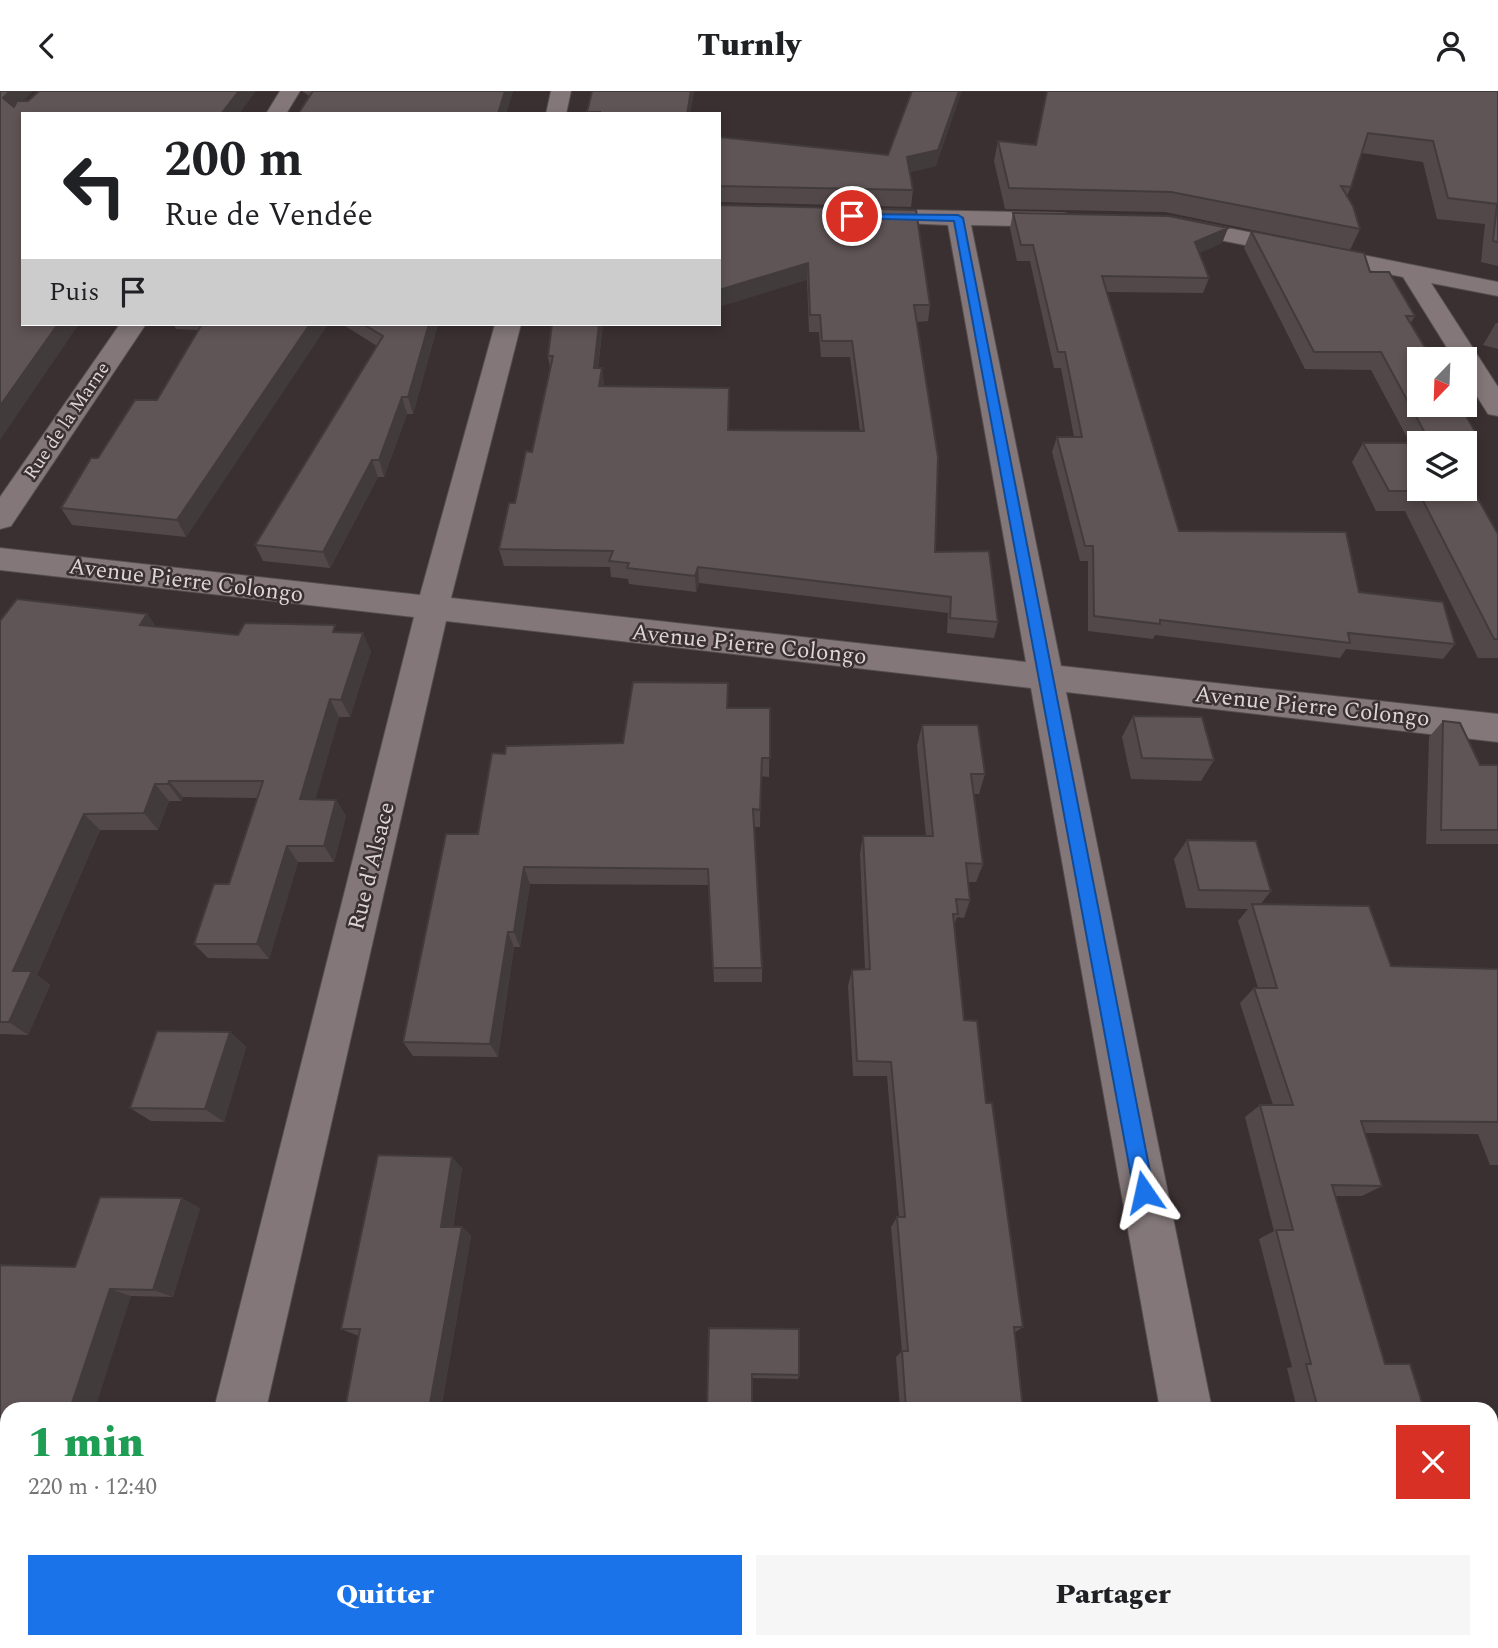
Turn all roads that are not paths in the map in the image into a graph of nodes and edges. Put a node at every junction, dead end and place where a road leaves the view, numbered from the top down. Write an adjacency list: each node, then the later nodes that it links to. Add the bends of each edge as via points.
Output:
1 (290, 91): 3 (street)
2 (561, 91): 4 (street)
3 (277, 112)
4 (556, 112)
5 (839, 215): 6 (street)
6 (958, 218): 7 (street); 17 (street)
7 (1082, 221)
8 (1151, 222): 9 (street)
9 (1412, 272): 10 (street); 13 (street)
10 (1498, 289)
11 (132, 326): 14 (street, Rue de la Marne)
12 (507, 326): 16 (street, Rue d'Alsace)
13 (1498, 408)
14 (0, 519)
15 (0, 559): 16 (street, Avenue Pierre Colongo)
16 (432, 610): 17 (street, Avenue Pierre Colongo); 19 (street, Rue d'Alsace)
17 (1044, 677): 18 (street, Avenue Pierre Colongo); 20 (street)
18 (1498, 728)
19 (242, 1402)
20 (1185, 1402)

